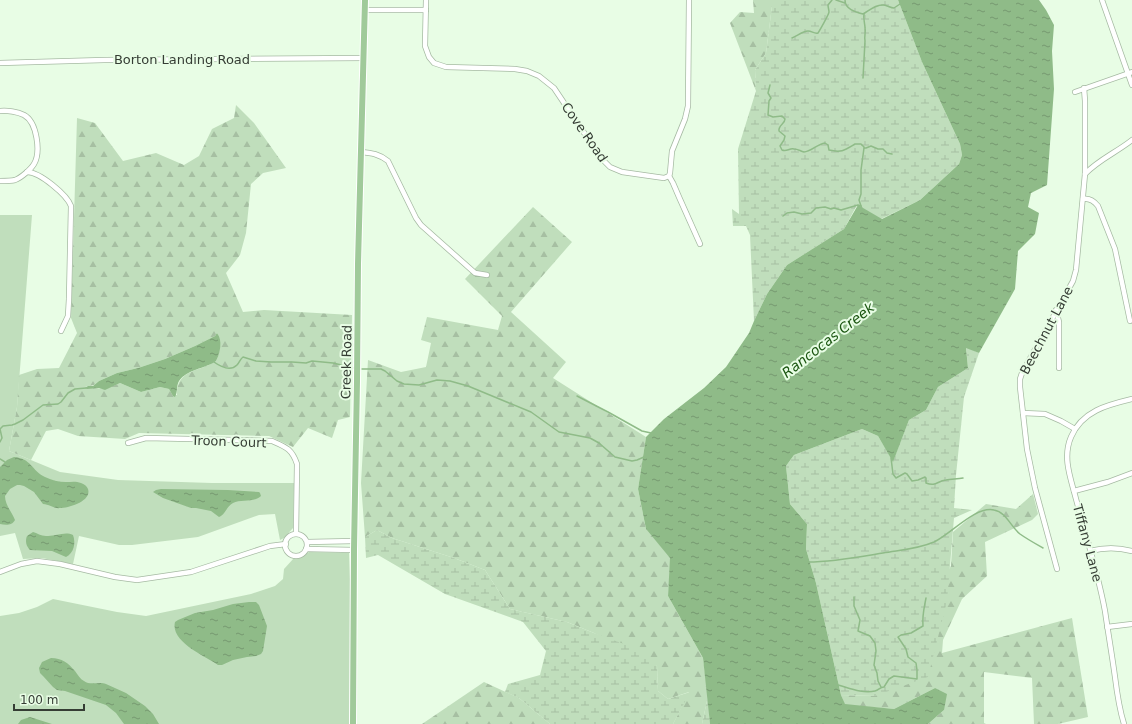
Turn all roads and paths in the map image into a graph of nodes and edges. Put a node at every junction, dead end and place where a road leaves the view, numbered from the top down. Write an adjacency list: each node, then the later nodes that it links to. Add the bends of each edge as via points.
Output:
1 (366, 0): 5 (main road, Creek Road)
2 (426, 0): 6 (street, Cove Road)
3 (689, 0): 18 (street, via 688,106 672,152)
4 (1102, 0): 9 (street)
5 (365, 10): 6 (street); 7 (main road, Creek Road)
6 (426, 10): 18 (street, Cove Road, via 425,46 434,64 446,67 515,69 539,76 554,88 610,167 622,172 660,178)
7 (364, 58): 8 (street, Borton Landing Road); 15 (main road, Creek Road)
8 (0, 63)
9 (1130, 72): 10 (street); 11 (street)
10 (1132, 85)
11 (1084, 88): 12 (street); 17 (street, Beechnut Lane)
12 (1075, 92)
13 (0, 110): 16 (street, via 25,115 32,123 37,139 37,155 35,163)
14 (1132, 140): 17 (street)
15 (361, 152): 22 (street, via 377,154 388,161 421,225 475,273); 34 (main road, Creek Road)
16 (27, 172): 19 (street, via 16,180); 25 (street, via 35,173 63,193 71,206 68,316)
17 (1085, 174): 20 (street, Beechnut Lane)
18 (669, 176): 21 (street)
19 (0, 181)
20 (1083, 199): 23 (street, Beechnut Lane, via 1076,270 1073,281); 24 (street, via 1096,203 1112,239)
21 (700, 244)
22 (487, 275)
23 (1056, 310): 26 (street, via 1059,322); 28 (street, Beechnut Lane, via 1021,376)
24 (1130, 321)
25 (61, 331)
26 (1059, 368)
27 (1132, 399): 29 (street, Tiffany Lane, via 1096,409)
28 (1023, 413): 29 (street, via 1045,414); 41 (street, Beechnut Lane, via 1035,488)
29 (1075, 429): 32 (street, Tiffany Lane, via 1070,438 1067,454)
30 (128, 443): 33 (street, Troon Court, via 146,438 272,441 285,446 297,464)
31 (1132, 473): 32 (street)
32 (1074, 491): 39 (street, Tiffany Lane)
33 (296, 534): 35 (street, via 302,535); 36 (street, via 289,536)
34 (354, 541): 35 (street); 38 (main road, Creek Road)
35 (307, 542): 37 (street)
36 (286, 544): 37 (street, via 288,551 294,555 302,554); 42 (street, via 270,546 191,572 137,580 115,578 37,561)
37 (306, 549): 38 (street)
38 (354, 550): 45 (main road, Creek Road)
39 (1090, 551): 40 (street, via 1112,547); 44 (street, Tiffany Lane)
40 (1132, 551)
41 (1057, 569)
42 (0, 572)
43 (1132, 624): 44 (street)
44 (1107, 627): 46 (street, Tiffany Lane, via 1116,693)
45 (353, 724)
46 (1124, 724)

